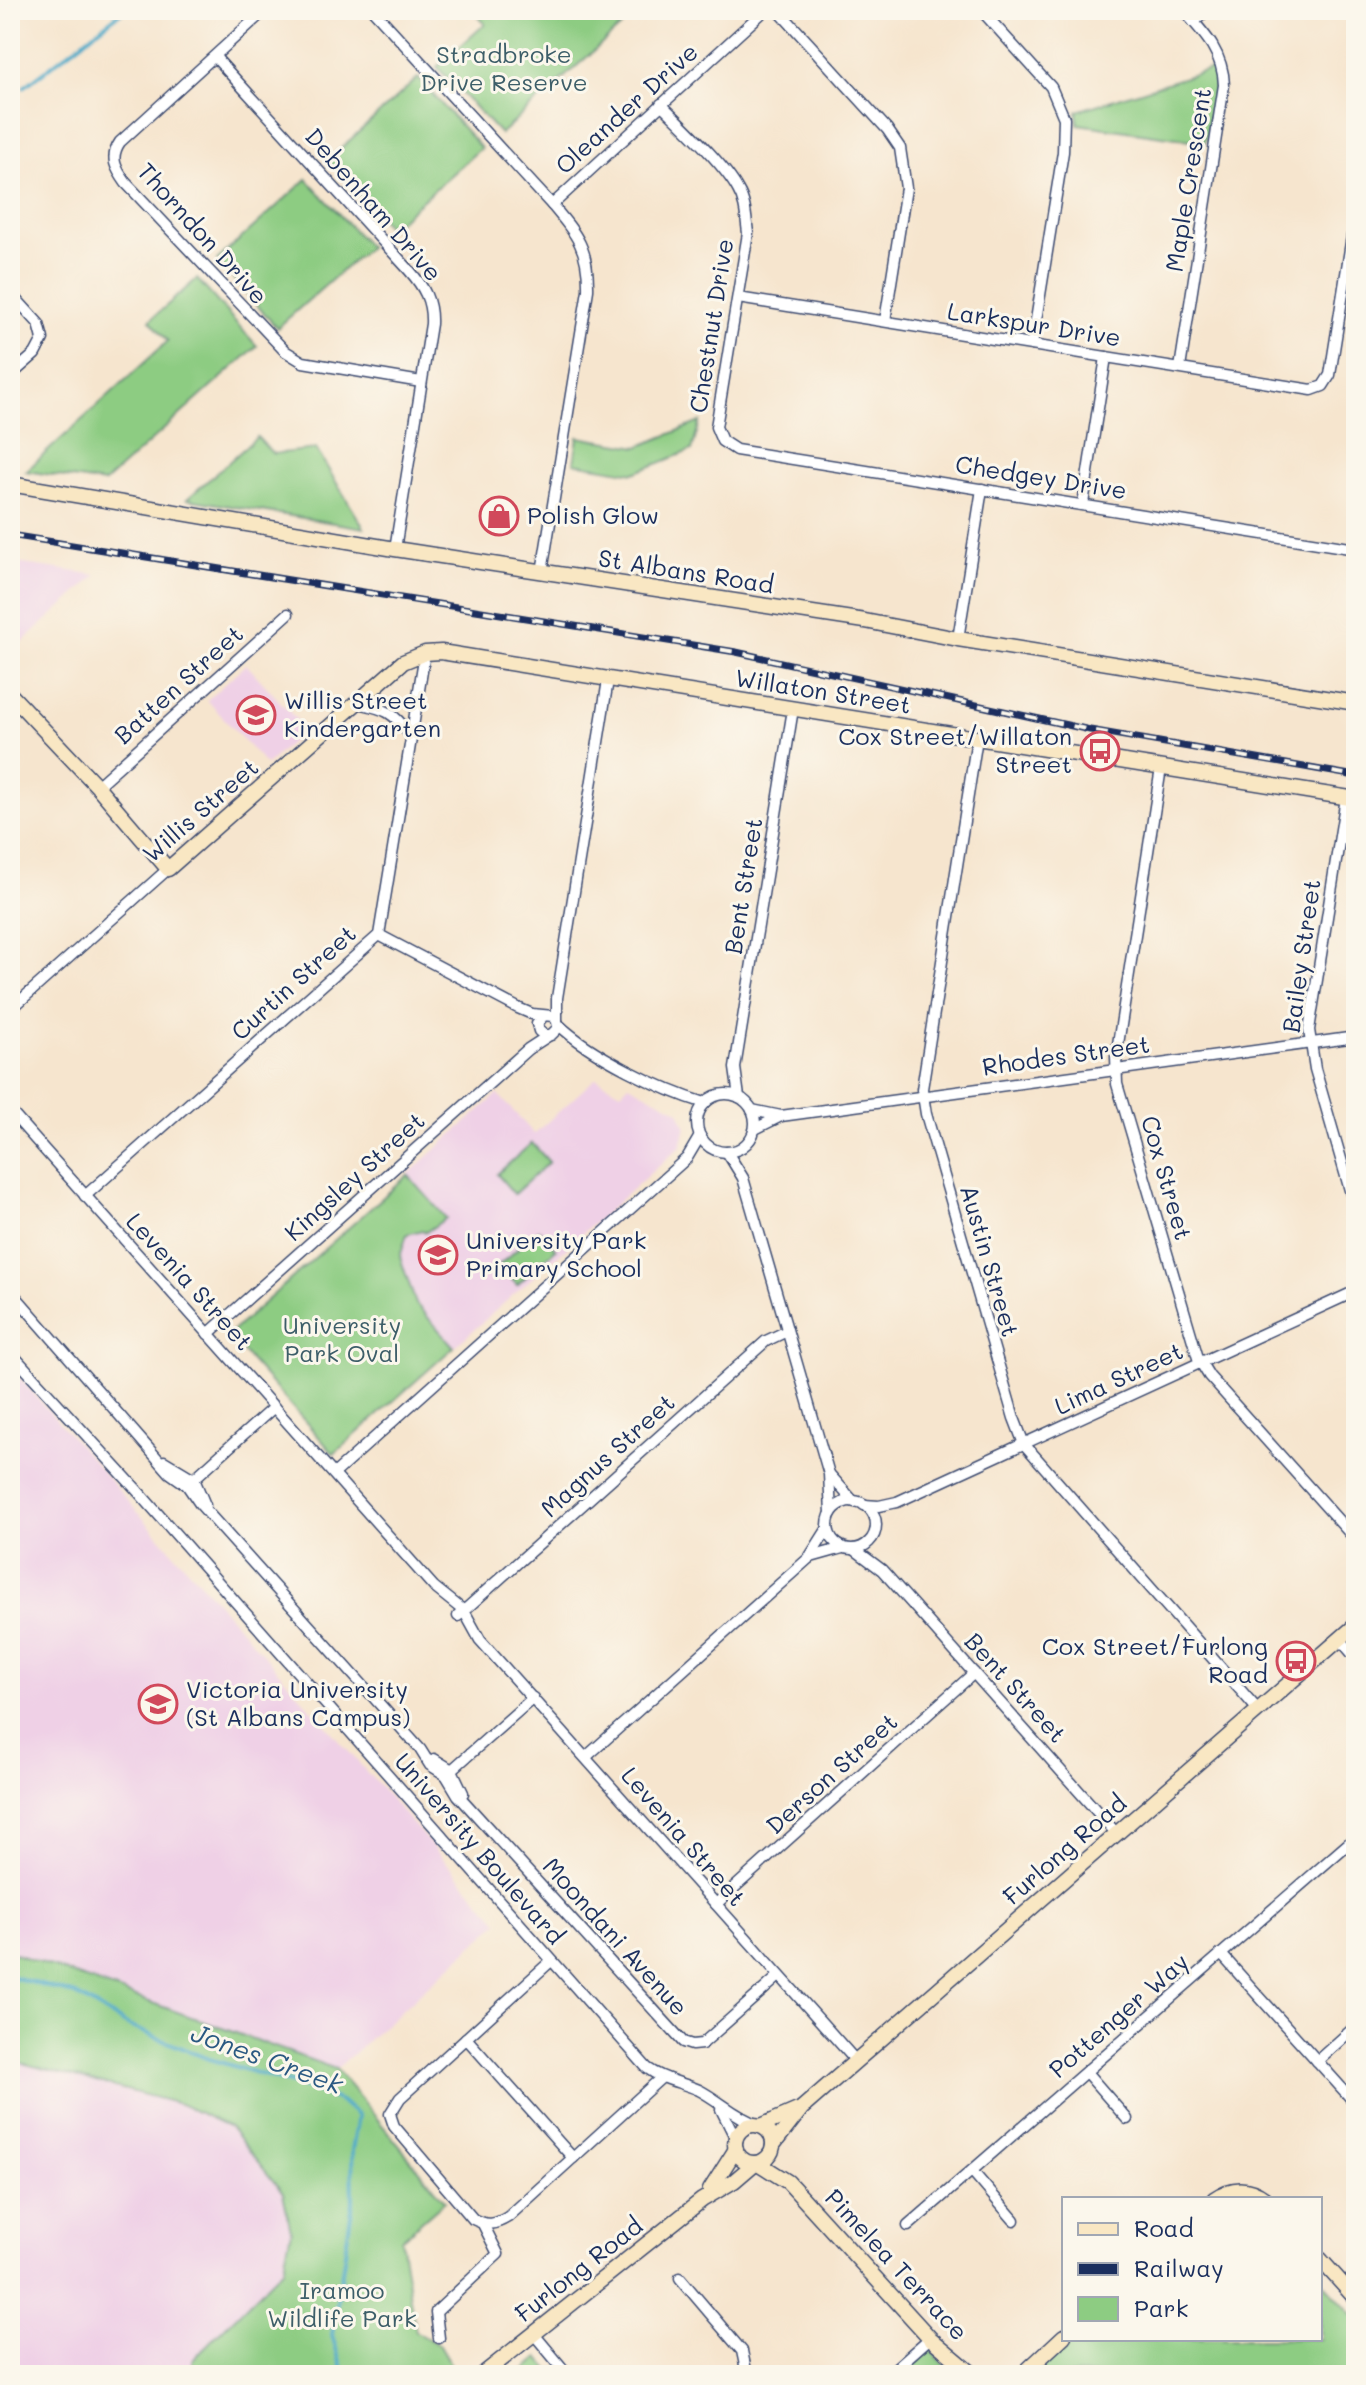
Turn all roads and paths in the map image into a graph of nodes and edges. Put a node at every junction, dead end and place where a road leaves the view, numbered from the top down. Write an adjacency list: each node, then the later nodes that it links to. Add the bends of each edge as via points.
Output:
1 (265, 10): 9 (street, Thorndon Drive)
2 (373, 10): 11 (street)
3 (765, 10): 10 (street, Oleander Drive)
4 (778, 10): 16 (street, via 900,148 906,188)
5 (1183, 10): 8 (street, Maple Crescent)
6 (1207, 10): 8 (street)
7 (984, 11): 17 (street, via 1051,87 1064,118)
8 (1194, 22): 19 (street, Maple Crescent, via 1215,48 1224,85)
9 (215, 57): 21 (street, Debenham Drive, via 421,283 431,315); 21 (street, Thorndon Drive, via 120,142 113,157 118,172 285,351 303,362)
10 (661, 104): 11 (street, Oleander Drive); 15 (street, Chestnut Drive, via 738,190 748,233)
11 (552, 205): 28 (street, via 576,233 585,254 588,290)
12 (1356, 211): 13 (street)
13 (1351, 269): 19 (street, Larkspur Drive, via 1323,386 1312,390)
14 (10, 292): 20 (street, via 39,324 42,336 35,354)
15 (738, 298): 16 (street, Larkspur Drive); 22 (street, Chestnut Drive, via 716,427)
16 (885, 321): 17 (street, Larkspur Drive)
17 (1032, 345): 18 (street, Larkspur Drive)
18 (1106, 357): 19 (street, Larkspur Drive); 25 (street)
19 (1180, 368)
20 (10, 376)
21 (421, 382): 26 (street, Debenham Drive)
22 (722, 441): 24 (street, Chedgey Drive, via 736,450)
23 (10, 484): 26 (main road, St Albans Road)
24 (982, 489): 25 (street, Chedgey Drive); 30 (street)
25 (1083, 504): 27 (street, Chedgey Drive)
26 (395, 549): 28 (main road, St Albans Road)
27 (1356, 549)
28 (542, 572): 30 (main road, St Albans Road)
29 (288, 614): 40 (street, Batten Street)
30 (958, 639): 35 (main road, St Albans Road)
31 (425, 653): 32 (main road, Willaton Street); 34 (main road, Willis Street, via 403,662); 37 (street, Curtin Street)
32 (608, 680): 36 (main road, Willaton Street); 44 (street, Kingsley Street)
33 (10, 694): 40 (main road)
34 (358, 703): 37 (street, via 387,709); 42 (main road, Willis Street)
35 (1356, 703)
36 (793, 709): 38 (main road, Willaton Street); 51 (street, Bent Street)
37 (410, 735): 43 (street, Curtin Street)
38 (977, 738): 39 (main road, Willaton Street); 56 (street, Austin Street)
39 (1161, 768): 41 (main road, Willaton Street); 52 (street, Cox Street)
40 (97, 786): 42 (main road)
41 (1351, 798): 50 (street, Bailey Street)
42 (168, 869): 45 (street, Willis Street)
43 (379, 935): 47 (street); 69 (street, Curtin Street)
44 (557, 998): 46 (street, Kingsley Street); 47 (street, Kingsley Street)
45 (10, 1010)
46 (558, 1022): 47 (street, via 553,1016); 49 (street)
47 (544, 1026): 49 (street); 74 (street, Kingsley Street, via 528,1049)
48 (1356, 1037): 50 (street, Rhodes Street)
49 (577, 1041): 53 (street)
50 (1309, 1045): 52 (street, Rhodes Street); 70 (street, Bailey Street)
51 (735, 1068): 54 (street, Bent Street); 55 (street, Bent Street)
52 (1115, 1069): 56 (street, Rhodes Street); 76 (street, Cox Street)
53 (675, 1094): 57 (street); 60 (street)
54 (723, 1094): 55 (street); 57 (street)
55 (739, 1097): 58 (street)
56 (922, 1097): 61 (street, Rhodes Street); 78 (street, Austin Street)
57 (705, 1103): 60 (street)
58 (752, 1110): 61 (street, Rhodes Street); 62 (street)
59 (10, 1111): 69 (street, Levenia Street)
60 (698, 1116): 63 (street)
61 (781, 1116): 62 (street, Rhodes Street)
62 (755, 1129): 64 (street)
63 (700, 1136): 65 (street); 67 (street)
64 (744, 1146): 66 (street); 68 (street)
65 (711, 1148): 66 (street); 67 (street)
66 (727, 1152): 68 (street)
67 (687, 1158): 79 (street)
68 (743, 1178): 73 (street)
69 (85, 1196): 74 (street, Levenia Street)
70 (1356, 1211)
71 (10, 1290): 81 (street, Moondani Avenue, via 170,1473)
72 (1356, 1291): 76 (street, Lima Street)
73 (787, 1331): 80 (street); 92 (street, Magnus Street, via 766,1341)
74 (208, 1334): 77 (street, Levenia Street)
75 (10, 1352): 105 (street, University Boulevard)
76 (1201, 1363): 78 (street, Lima Street); 88 (street, Cox Street)
77 (274, 1407): 79 (street, Levenia Street); 81 (street)
78 (1024, 1444): 82 (street, Lima Street); 98 (street, Austin Street)
79 (334, 1474): 92 (street, Levenia Street, via 440,1600)
80 (829, 1474): 83 (street); 84 (street)
81 (191, 1482): 100 (street, Moondani Avenue, via 194,1498 430,1765)
82 (897, 1502): 83 (street, Lima Street); 86 (street, Lima Street)
83 (859, 1504): 84 (street, via 841,1504); 86 (street, via 873,1515)
84 (831, 1513): 85 (street)
85 (828, 1528): 89 (street, via 833,1540); 90 (street)
86 (875, 1528): 87 (street)
87 (871, 1539): 89 (street); 91 (street, Bent Street)
88 (1356, 1540)
89 (849, 1548): 90 (street); 91 (street, Bent Street)
90 (809, 1558): 99 (street)
91 (882, 1570): 96 (street, Bent Street)
92 (461, 1613): 97 (street, Levenia Street, via 469,1632)
93 (1356, 1625): 94 (main road, Furlong Road)
94 (1340, 1639): 95 (street); 98 (main road, Furlong Road)
95 (1356, 1658)
96 (974, 1673): 101 (street, Bent Street); 103 (street, Derson Street)
97 (533, 1698): 99 (street, Levenia Street); 100 (street)
98 (1258, 1710): 101 (main road, Furlong Road)
99 (586, 1757): 103 (street, Levenia Street)
100 (449, 1772): 106 (street, Moondani Avenue, via 458,1795 683,2042 702,2044)
101 (1117, 1834): 109 (main road, Furlong Road)
102 (1356, 1837): 104 (street, Pottenger Way)
103 (716, 1904): 106 (street, Levenia Street)
104 (1221, 1954): 110 (street); 111 (street, Pottenger Way)
105 (551, 1961): 108 (street); 112 (street, University Boulevard)
106 (779, 1976): 109 (street, Levenia Street)
107 (1356, 2026): 110 (street)
108 (466, 2038): 120 (street); 128 (street, via 400,2098 390,2114 394,2126 473,2219)
109 (856, 2061): 115 (main road, Furlong Road)
110 (1317, 2061): 114 (street)
111 (1086, 2072): 116 (street); 122 (street, Pottenger Way)
112 (661, 2078): 113 (street, University Boulevard); 120 (street)
113 (711, 2097): 117 (street, University Boulevard, via 737,2118); 118 (street, via 725,2114)
114 (1356, 2104)
115 (802, 2108): 117 (main road, Furlong Road); 119 (main road, Furlong Road)
116 (1127, 2119)
117 (760, 2126): 118 (main road, via 747,2127); 119 (main road, via 769,2132)
118 (736, 2144): 121 (main road, via 743,2159); 126 (main road, Furlong Road, via 722,2176)
119 (773, 2146): 121 (main road, via 768,2157); 123 (main road, Pimelea Terrace)
120 (573, 2158): 128 (street, via 508,2217)
121 (756, 2163): 123 (main road, Pimelea Terrace); 126 (main road, Furlong Road)
122 (972, 2171): 127 (street); 129 (street, Pottenger Way)
123 (788, 2182): 135 (main road, Pimelea Terrace)
124 (1218, 2197): 125 (main road, via 1244,2189)
125 (1261, 2197)
126 (702, 2200): 133 (main road, Furlong Road)
127 (1014, 2220)
128 (483, 2224): 134 (street, via 498,2254 436,2312)
129 (908, 2226)
130 (1322, 2261): 132 (main road)
131 (680, 2278): 139 (street, via 742,2351)
132 (1356, 2299)
133 (533, 2333): 137 (main road, Furlong Road); 138 (street)
134 (439, 2338)
135 (930, 2338): 140 (street); 141 (main road, Pimelea Terrace)
136 (1062, 2338): 142 (main road)
137 (482, 2375)
138 (568, 2375)
139 (747, 2375)
140 (888, 2375)
141 (974, 2375)
142 (1022, 2375)

